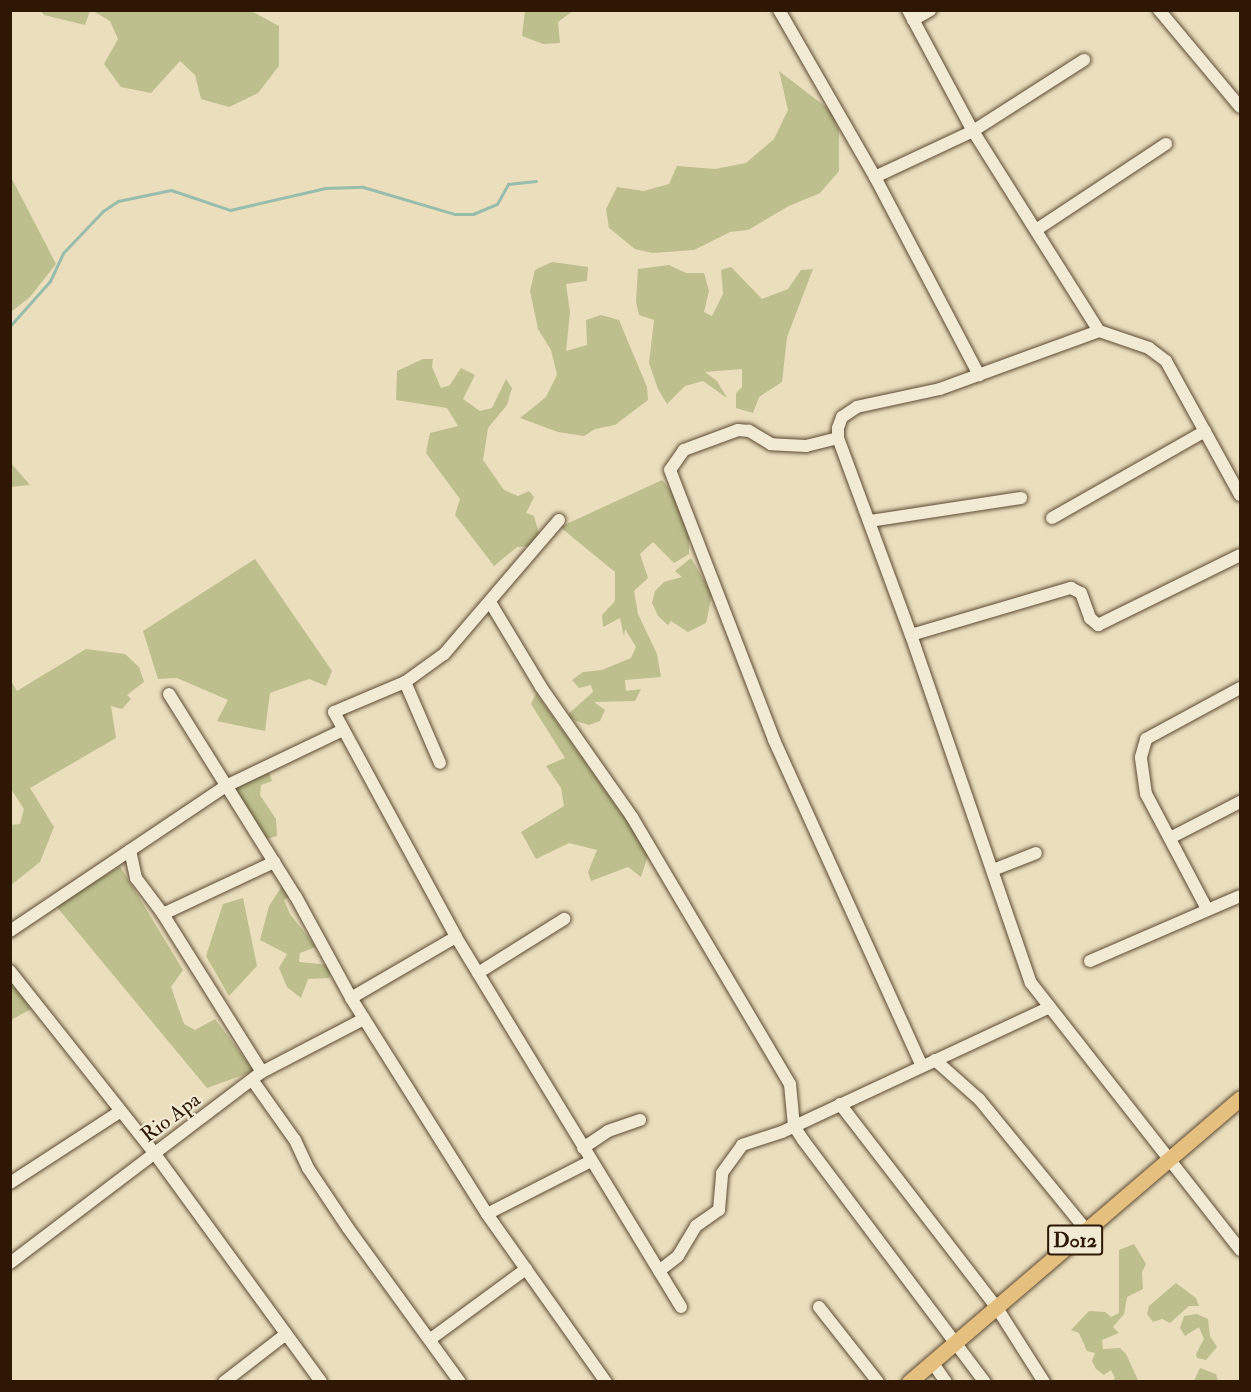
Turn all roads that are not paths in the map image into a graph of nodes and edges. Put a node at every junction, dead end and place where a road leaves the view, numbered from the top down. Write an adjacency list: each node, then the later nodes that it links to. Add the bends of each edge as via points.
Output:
1 (779, 10): 9 (street)
2 (930, 10): 4 (street)
3 (1159, 10): 6 (street)
4 (911, 15): 7 (street)
5 (1084, 60): 7 (street)
6 (1240, 107)
7 (973, 131): 9 (street); 10 (street)
8 (1166, 144): 10 (street)
9 (875, 177): 12 (street)
10 (1036, 230): 11 (street)
11 (1100, 331): 12 (street); 13 (street, via 1149,348 1166,362)
12 (979, 375): 14 (street, via 848,411 838,428)
13 (1205, 431): 15 (street); 17 (street)
14 (838, 438): 19 (street); 48 (street, via 806,446 771,444 750,431 738,430 684,450 670,470 774,740)
15 (1240, 495)
16 (1021, 498): 19 (street)
17 (1052, 518)
18 (559, 520): 21 (street, via 517,564)
19 (870, 521): 22 (street)
20 (1240, 555): 22 (street, via 1098,625 1090,618 1081,593 1071,588)
21 (490, 602): 23 (street, via 444,654); 54 (street, via 541,687 632,817 790,1084)
22 (911, 636): 34 (street)
23 (405, 681): 26 (street, via 334,712); 27 (street)
24 (1240, 688): 30 (street, via 1146,739 1141,757 1146,794)
25 (168, 694): 28 (street)
26 (343, 730): 28 (street); 40 (street)
27 (440, 763)
28 (226, 786): 31 (street); 33 (street)
29 (1240, 802): 30 (street)
30 (1170, 838): 36 (street)
31 (130, 850): 37 (street, via 136,878); 39 (street)
32 (1036, 853): 34 (street)
33 (274, 862): 37 (street); 44 (street)
34 (993, 870): 45 (street, via 1031,983)
35 (1240, 896): 36 (street)
36 (1207, 909): 41 (street)
37 (163, 914): 49 (street)
38 (564, 919): 43 (street)
39 (10, 931)
40 (456, 937): 43 (street); 44 (street)
41 (1090, 961)
42 (10, 971): 52 (street)
43 (477, 973): 55 (street)
44 (351, 998): 46 (street)
45 (1048, 1008): 47 (street); 58 (street)
46 (364, 1020): 49 (street, Rio Apa); 60 (street)
47 (935, 1060): 48 (street); 61 (street, via 979,1099)
48 (922, 1066): 51 (street)
49 (257, 1077): 56 (street, Rio Apa); 70 (street, via 308,1168 348,1228)
50 (1240, 1098): 58 (main road, D012)
51 (840, 1104): 54 (street); 68 (street)
52 (121, 1111): 56 (street); 59 (street)
53 (640, 1120): 55 (street, via 608,1131)
54 (794, 1126): 65 (street, via 742,1145 722,1173 719,1210 696,1226 678,1256); 71 (street)
55 (584, 1148): 57 (street)
56 (155, 1154): 63 (street, Rio Apa); 69 (street)
57 (591, 1161): 60 (street); 65 (street)
58 (1168, 1161): 61 (main road, D012); 62 (street)
59 (10, 1183)
60 (487, 1214): 64 (street)
61 (1087, 1231): 68 (main road, D012)
62 (1240, 1250)
63 (10, 1263)
64 (526, 1269): 70 (street); 76 (street)
65 (659, 1271): 66 (street)
66 (681, 1307)
67 (819, 1307): 77 (street)
68 (997, 1308): 71 (main road, D012); 81 (street)
69 (286, 1334): 73 (street); 74 (street)
70 (432, 1338): 75 (street)
71 (957, 1342): 72 (main road, D012); 80 (street)
72 (932, 1362): 78 (main road, D012); 79 (street)
73 (224, 1382)
74 (321, 1382)
75 (460, 1382)
76 (606, 1382)
77 (878, 1382)
78 (909, 1382)
79 (946, 1382)
80 (985, 1382)
81 (1044, 1382)

